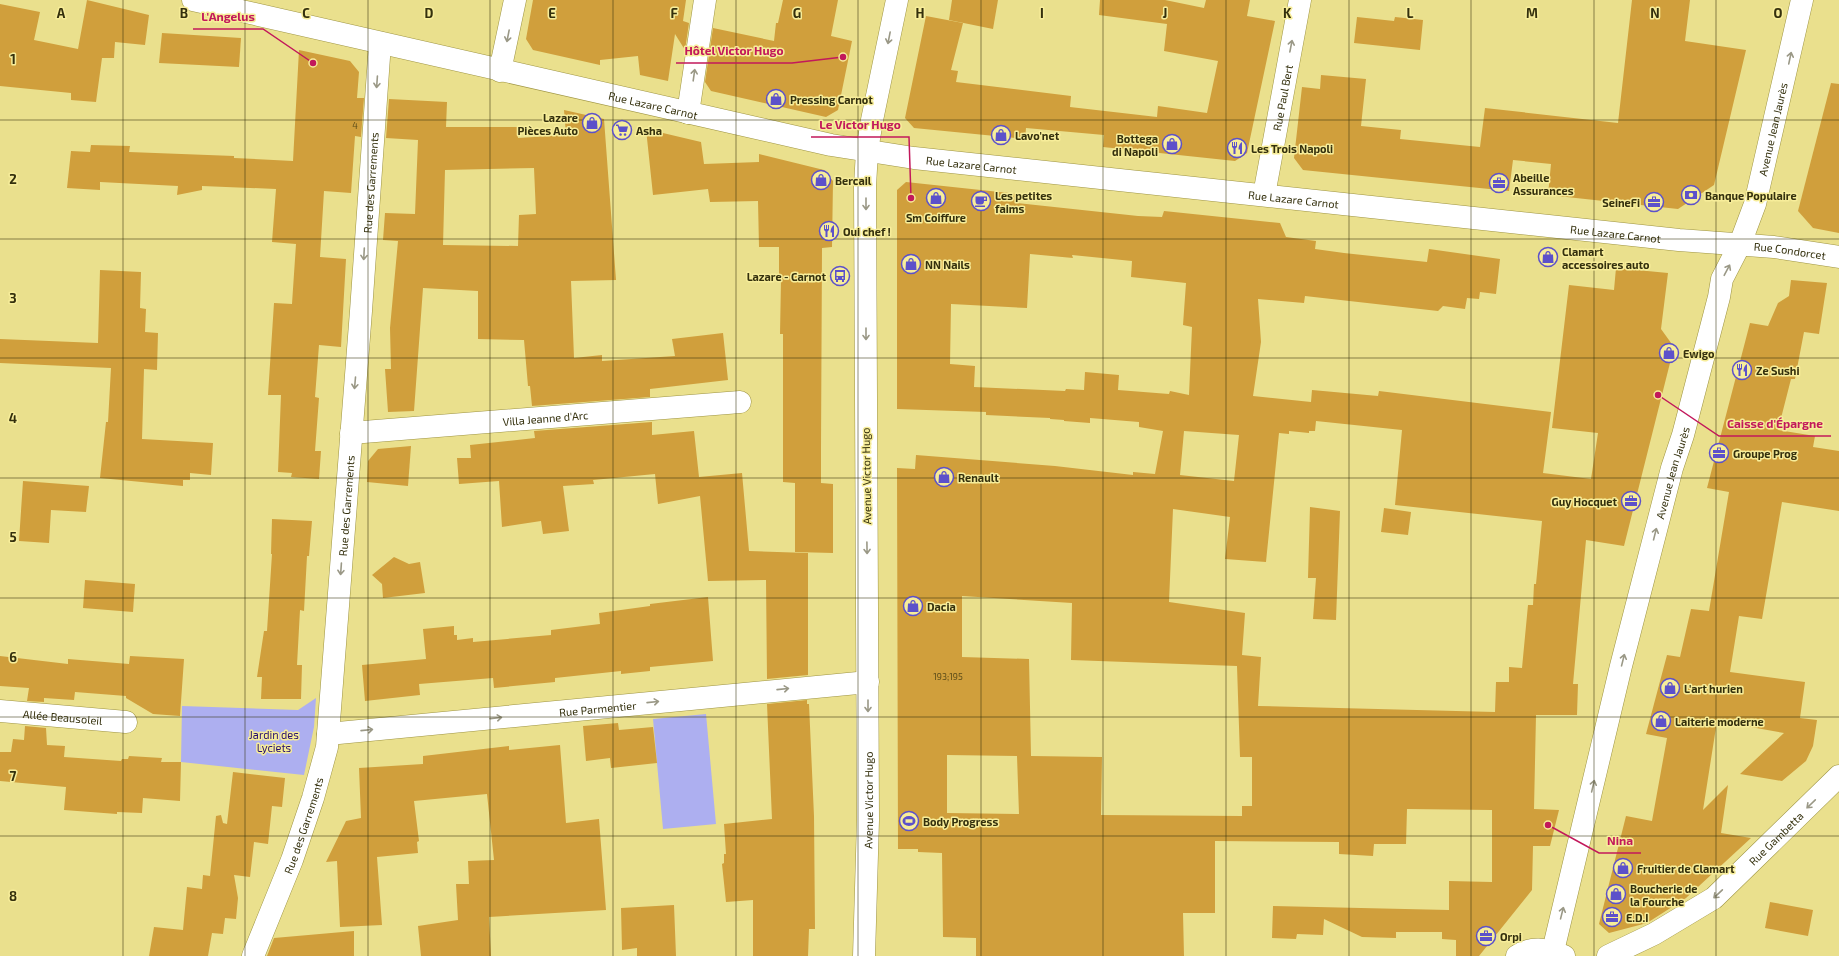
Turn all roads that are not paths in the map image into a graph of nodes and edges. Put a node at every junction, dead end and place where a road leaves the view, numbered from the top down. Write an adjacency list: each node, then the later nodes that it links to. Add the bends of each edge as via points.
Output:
1 (193, 0): 7 (street, Rue Lazare Carnot)
2 (515, 0): 8 (street, one-way to 8)
3 (705, 0): 9 (street, one-way to 3)
4 (897, 0): 10 (street, Avenue Victor Hugo, one-way to 10)
5 (1300, 0): 11 (street, Rue Paul Bert, one-way to 5)
6 (1802, 0): 12 (street, Avenue Jean Jaurès, one-way to 6, via 1757,196)
7 (380, 43): 8 (street, Rue Lazare Carnot); 15 (street, Rue des Garrements, one-way to 15)
8 (500, 71): 9 (street, Rue Lazare Carnot)
9 (688, 114): 10 (street, Rue Lazare Carnot)
10 (867, 151): 11 (street, Rue Lazare Carnot); 16 (street, Avenue Victor Hugo, one-way to 16, via 865,424)
11 (1264, 195): 12 (street, Rue Lazare Carnot, via 1671,239)
12 (1740, 244): 13 (street, Rue Condorcet); 21 (street, Avenue Jean Jaurès, one-way to 12, via 1623,658 1722,279)
13 (1839, 257)
14 (740, 402): 15 (street, Villa Jeanne d'Arc)
15 (351, 433): 19 (street, Rue des Garrements, one-way to 19)
16 (868, 682): 19 (street, Rue Parmentier, one-way to 16); 23 (street, Avenue Victor Hugo, one-way to 23, via 868,820)
17 (0, 711): 18 (street, Allée Beausoleil)
18 (126, 722)
19 (328, 734): 22 (street, Rue des Garrements, via 314,798)
20 (1839, 776): 25 (street, Rue Gambetta, one-way to 25, via 1714,898 1654,934)
21 (1559, 953): 24 (street, via 1536,949)
22 (253, 956)
23 (864, 956)
24 (1517, 956)
25 (1608, 956)

